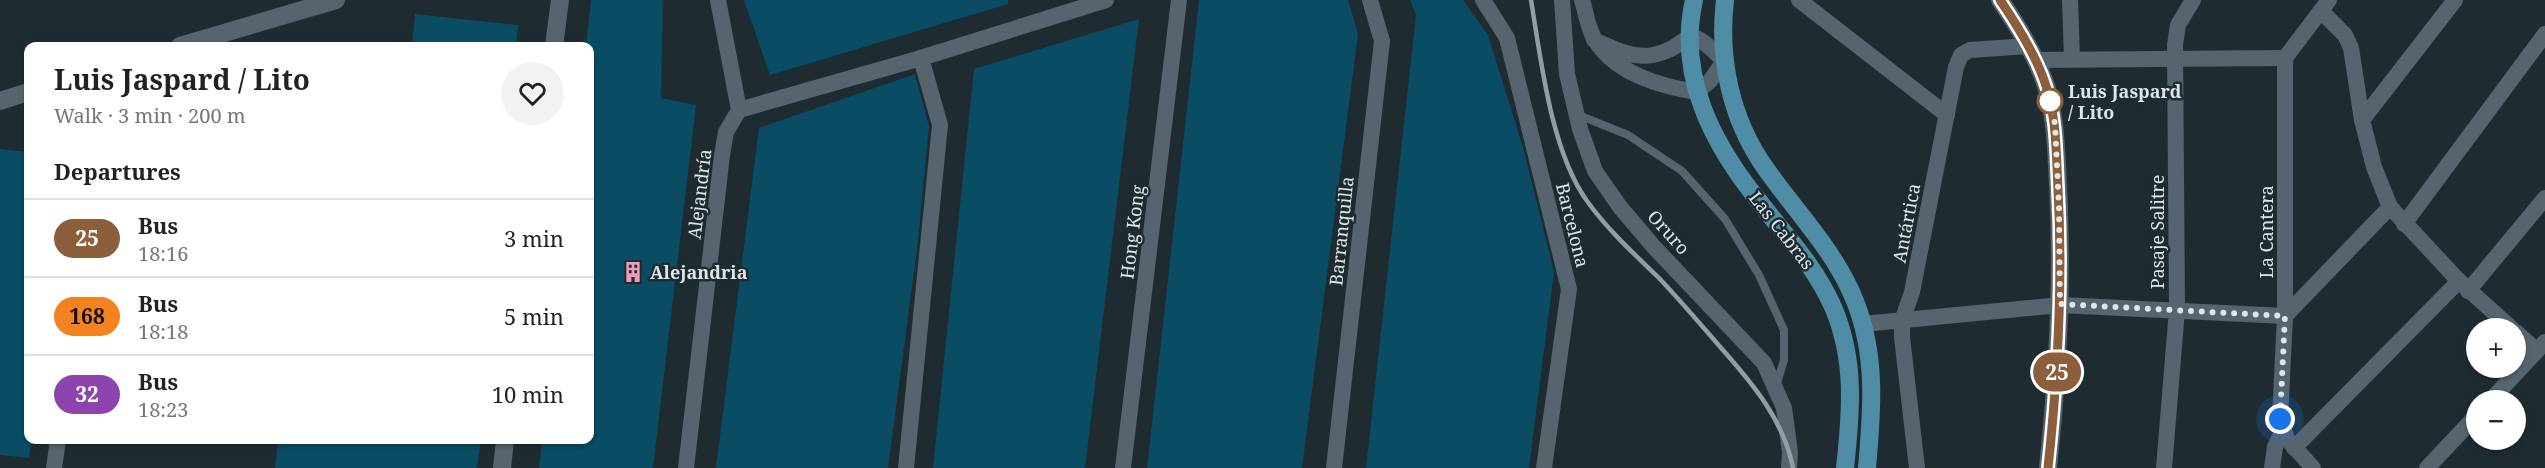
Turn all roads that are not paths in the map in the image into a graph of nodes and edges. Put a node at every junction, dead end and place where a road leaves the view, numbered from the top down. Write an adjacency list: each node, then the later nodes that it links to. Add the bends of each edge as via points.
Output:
1 (336, 0): 21 (street)
2 (560, 0): 22 (street)
3 (718, 0): 32 (street)
4 (1106, 0): 24 (street)
5 (1179, 0): 59 (street, Hong Kong)
6 (1370, 0): 60 (street, Barranquilla, via 1382,41)
7 (1483, 0): 61 (street, Barcelona, via 1507,38 1569,289)
8 (1562, 0): 33 (street, Oruro, via 1567,74)
9 (1582, 0): 20 (street)
10 (1694, 0): 19 (main road, Las Cabras)
11 (1725, 0): 28 (main road, Las Cabras)
12 (1798, 0): 34 (street)
13 (2000, 0): 23 (street)
14 (2070, 0): 26 (street)
15 (2193, 0): 27 (street, Pasaje Salitre, via 2178,25)
16 (2455, 0): 35 (street)
17 (2325, 6): 25 (street); 35 (street, via 2350,48)
18 (2545, 34): 38 (street)
19 (1689, 36): 20 (street, via 1653,55 1621,52); 28 (street, via 1706,42); 29 (main road, Las Cabras)
20 (1594, 40): 29 (street, via 1638,77)
21 (194, 42)
22 (555, 42)
23 (2032, 53): 26 (street); 34 (street, Antártica, via 1970,50 1961,55); 40 (street, via 2044,80 2055,124)
24 (921, 58): 32 (street); 58 (street, via 940,125)
25 (2285, 58): 27 (street); 42 (street, La Cantera)
26 (2072, 59): 27 (street)
27 (2175, 59): 41 (street, Pasaje Salitre)
28 (1724, 61): 29 (street, via 1710,81); 45 (main road, Las Cabras, via 1734,106 1753,148 1836,263)
29 (1696, 92): 63 (main road, Las Cabras, via 1710,130 1756,198 1814,271 1834,309 1852,395)
30 (24, 93): 31 (street)
31 (0, 100)
32 (739, 110): 57 (street, Alejandría, via 726,132 722,155)
33 (1576, 114): 48 (street, Oruro, via 1595,171 1620,207 1764,363); 48 (lane, via 1628,135 1682,171 1725,219 1759,275 1784,330 1784,360)
34 (1947, 115): 44 (street, Antártica, via 1912,292)
35 (2362, 120): 37 (street)
36 (2545, 198): 39 (street)
37 (2390, 207): 38 (street); 42 (street)
38 (2404, 224): 39 (street)
39 (2463, 286): 43 (street); 54 (street)
40 (2060, 304): 41 (street); 44 (street); 66 (street)
41 (2176, 310): 42 (street); 67 (street, Pasaje Salitre)
42 (2285, 316): 51 (street, La Cantera, via 2280,408)
43 (2500, 318)
44 (1902, 321): 45 (street); 65 (street, Antártica)
45 (1863, 324): 64 (main road, Las Cabras, via 1873,395)
46 (2526, 338): 47 (street)
47 (2541, 347): 49 (street)
48 (1776, 386): 62 (street, Oruro, via 1784,408 1790,452)
49 (2500, 390)
50 (2466, 427): 70 (street)
51 (2283, 430): 54 (street, La Cantera); 68 (street)
52 (57, 444): 55 (street)
53 (505, 444): 56 (street)
54 (2294, 448): 69 (street, La Cantera)
55 (54, 468)
56 (502, 468)
57 (686, 468)
58 (906, 468)
59 (1123, 468)
60 (1334, 468)
61 (1544, 468)
62 (1788, 468)
63 (1845, 468)
64 (1866, 468)
65 (1917, 468)
66 (2048, 468)
67 (2164, 468)
68 (2272, 468)
69 (2313, 468)
70 (2427, 468)

